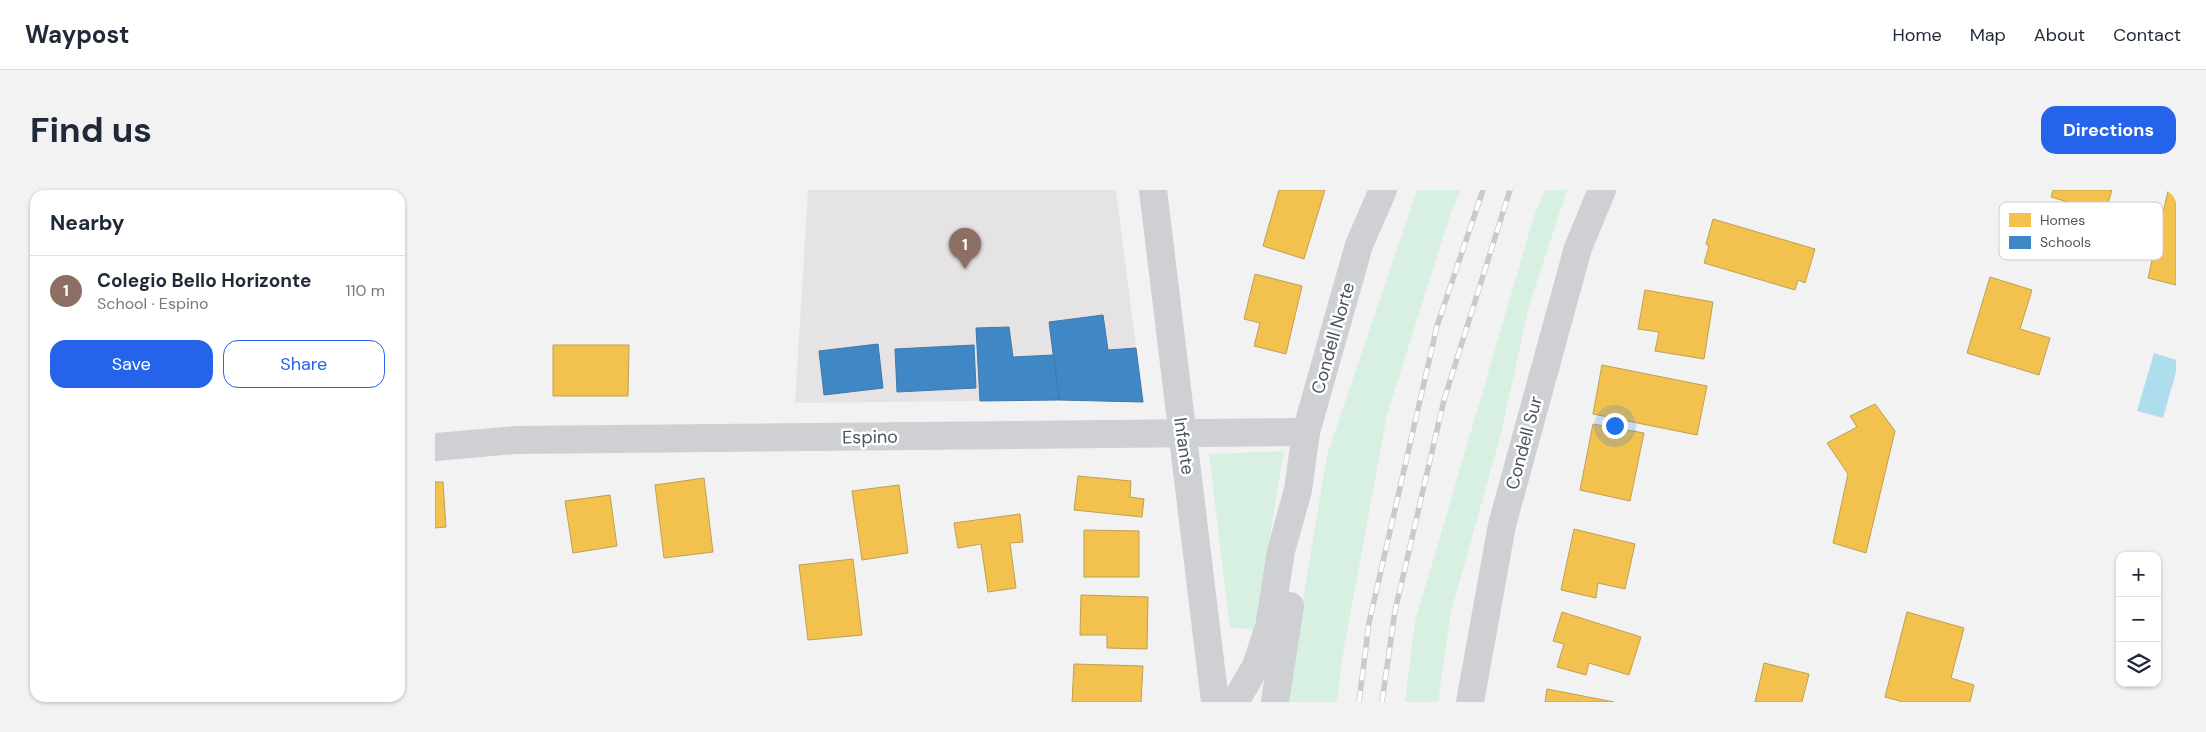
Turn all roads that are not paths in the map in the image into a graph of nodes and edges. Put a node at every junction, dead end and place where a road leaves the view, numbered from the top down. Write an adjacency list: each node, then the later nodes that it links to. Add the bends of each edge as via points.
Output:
1 (1153, 190): 5 (street, Infante)
2 (1383, 190): 4 (street, Condell Norte, via 1359,245)
3 (1602, 190): 11 (street, Condell Sur, via 1577,248 1502,524)
4 (1306, 432): 5 (street, Espino); 7 (street, Condell Norte)
5 (1182, 434): 6 (street, Espino, via 516,440); 8 (street, Infante)
6 (435, 447)
7 (1299, 490): 9 (street, Condell Norte, via 1281,551 1269,627 1257,666); 10 (street, Condell Norte, via 1300,546)
8 (1215, 702)
9 (1235, 702)
10 (1275, 702)
11 (1470, 702)

